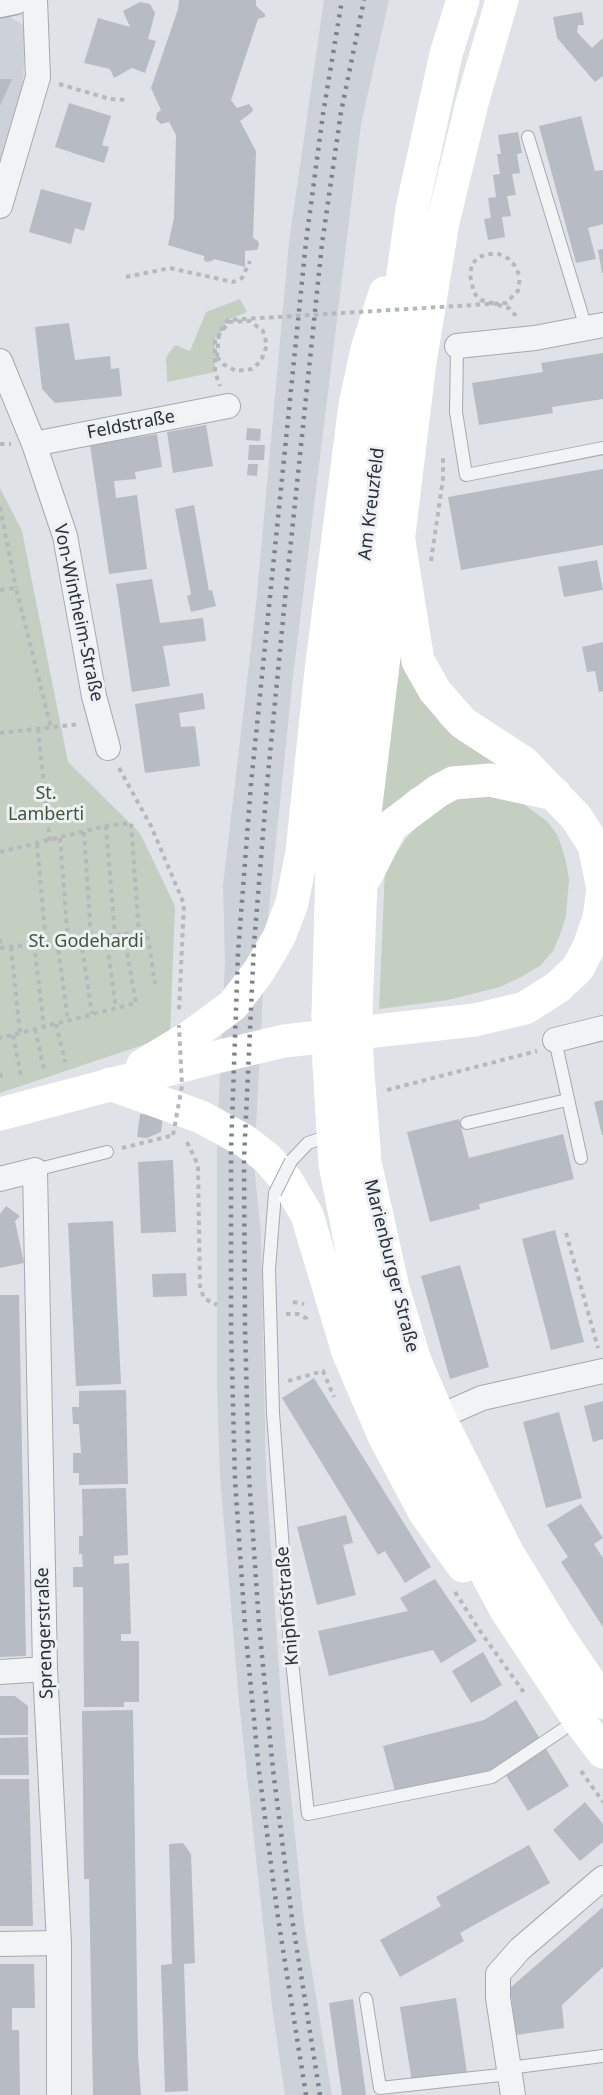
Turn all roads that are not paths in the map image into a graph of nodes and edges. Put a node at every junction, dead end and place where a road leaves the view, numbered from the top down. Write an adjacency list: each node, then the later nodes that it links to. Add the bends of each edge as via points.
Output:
1 (15, 0): 5 (street)
2 (35, 0): 7 (street, via 38,77)
3 (463, 0): 8 (main road, Am Kreuzfeld, via 446,54)
4 (502, 0): 15 (main road, Am Kreuzfeld, via 443,222)
5 (0, 3)
6 (528, 137): 9 (lane)
7 (0, 206)
8 (412, 209): 19 (main road, Am Kreuzfeld, via 370,510 333,826); 23 (main road, via 367,349 355,405 302,852 292,903 279,937 232,1005 191,1036)
9 (594, 327): 10 (street)
10 (457, 346): 14 (lane, via 456,412 466,475)
11 (0, 361): 13 (street, Von-Wintheim-Straße)
12 (228, 406): 13 (street, Feldstraße)
13 (33, 444): 16 (street, Von-Wintheim-Straße, via 65,536 94,696)
14 (603, 448)
15 (398, 535): 17 (main road, via 418,661 435,691 463,723 524,762); 18 (main road, Am Kreuzfeld, via 363,829)
16 (108, 748)
17 (555, 794): 18 (main road, via 490,780 453,783 391,826); 23 (main road, via 594,845 603,889 590,946 578,968 558,987 525,1008 475,1020 284,1041)
18 (360, 890): 19 (main road, Marienburger Straße)
19 (342, 1013): 22 (main road, Marienburger Straße, bridge)
20 (603, 1028): 21 (street)
21 (555, 1040): 24 (lane)
22 (343, 1062): 27 (main road, Marienburger Straße); 33 (main road, Marienburger Straße, via 402,1323)
23 (110, 1084): 25 (main road); 34 (main road, via 201,1117 225,1130 267,1158 287,1181 307,1215 348,1352 406,1478 425,1514 466,1569)
24 (567, 1100): 26 (lane); 29 (lane)
25 (0, 1114)
26 (467, 1124)
27 (333, 1135): 34 (main road, Marienburger Straße, via 353,1260 378,1352 427,1462); 37 (lane, Kniphofstraße, bridge, via 308,1143 291,1161 275,1193 269,1269 273,1413 289,1632 308,1814 492,1778)
28 (107, 1152): 30 (lane)
29 (581, 1158)
30 (35, 1170): 31 (street); 35 (street, Sprengerstraße)
31 (0, 1179)
32 (601, 1364): 33 (street, via 482,1398)
33 (440, 1417): 37 (main road, Marienburger Straße, via 506,1550 559,1637)
34 (506, 1610): 37 (main road, Marienburger Straße)
35 (45, 1669): 36 (street); 40 (street, Sprengerstraße)
36 (0, 1672)
37 (579, 1719): 38 (main road, Marienburger Straße)
38 (603, 1752)
39 (603, 1878): 44 (street, via 520,1948 498,1974)
40 (59, 1943): 41 (street); 45 (street, Sprengerstraße)
41 (0, 1944)
42 (366, 1999): 44 (lane, via 380,2088)
43 (603, 2056): 44 (lane)
44 (511, 2079)
45 (59, 2095)

